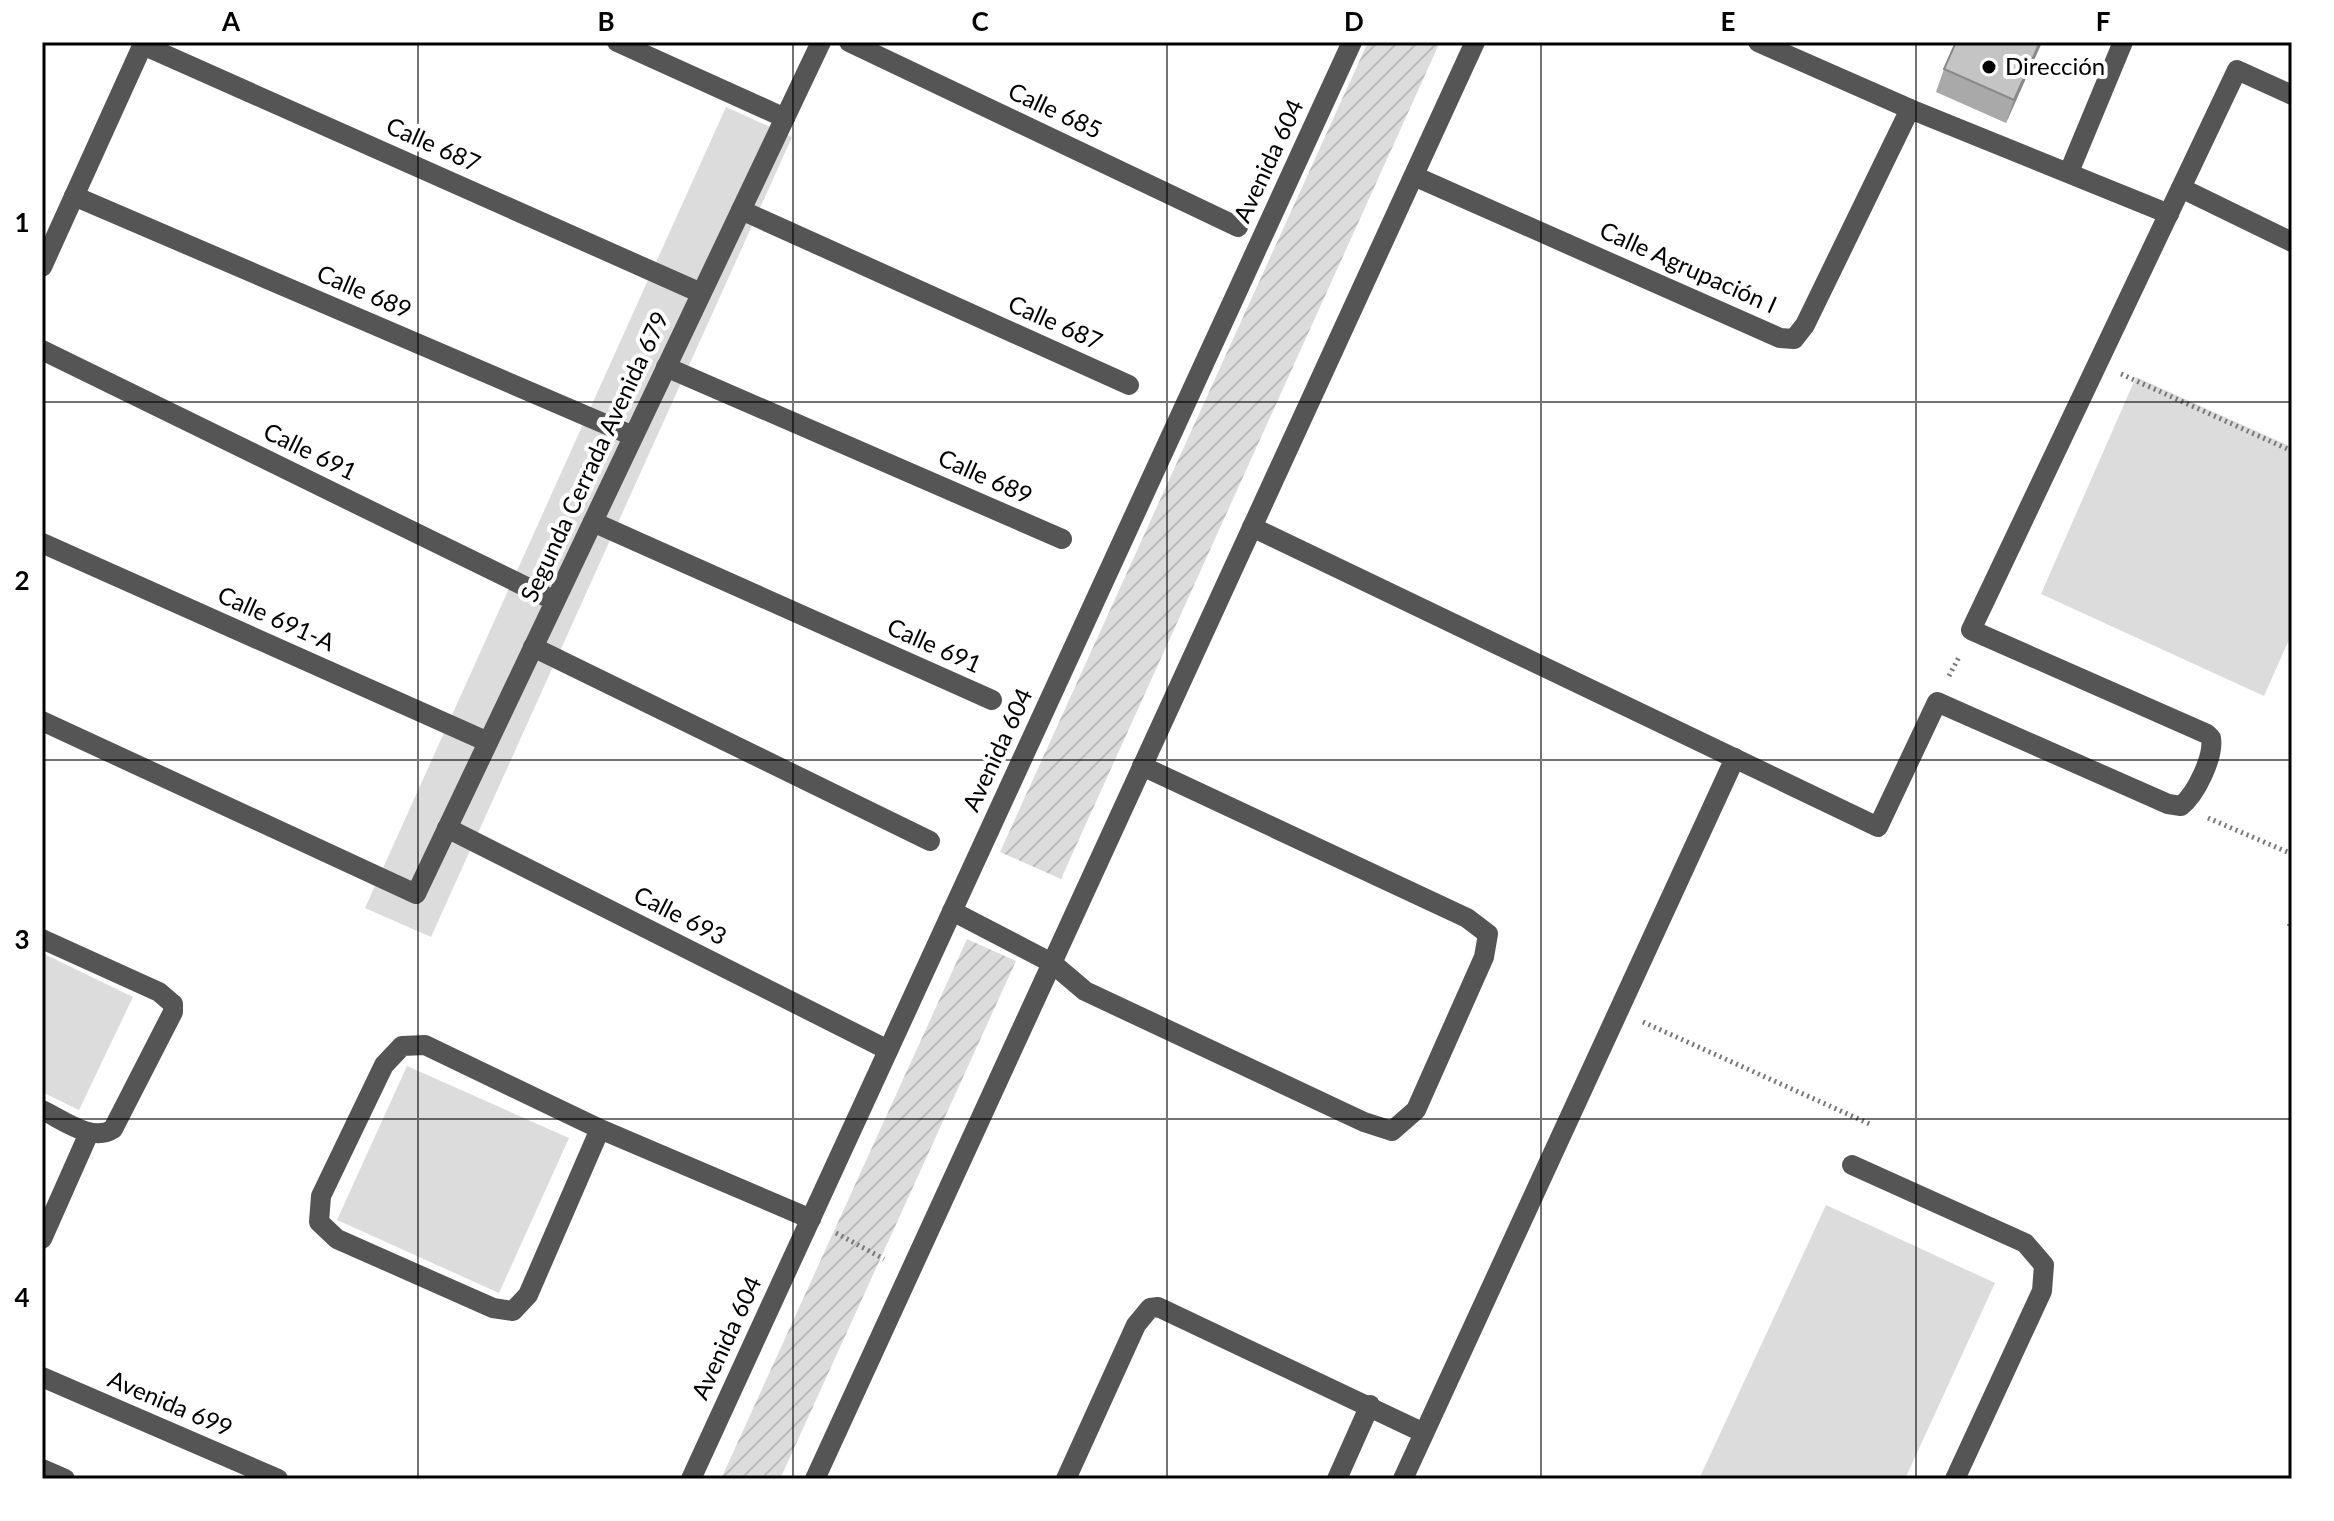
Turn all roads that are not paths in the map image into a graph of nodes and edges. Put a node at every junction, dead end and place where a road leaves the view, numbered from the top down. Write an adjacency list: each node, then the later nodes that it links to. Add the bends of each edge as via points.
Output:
1 (617, 42): 11 (street)
2 (821, 42): 11 (street, Segunda Cerrada Avenida 679)
3 (849, 42): 18 (street, Calle 685)
4 (1352, 42): 39 (street, Avenida 604)
5 (1475, 42): 13 (street)
6 (1758, 42): 10 (street)
7 (2123, 42): 12 (street)
8 (144, 44): 15 (street); 21 (street, Calle 687)
9 (2292, 95): 14 (street, via 2237,70)
10 (1910, 109): 12 (street); 13 (street, Calle Agrupación I, via 1794,339 1780,338)
11 (785, 118): 16 (street, Segunda Cerrada Avenida 679)
12 (2069, 172): 17 (street)
13 (1414, 176): 27 (street)
14 (2181, 188): 17 (street); 19 (street)
15 (74, 196): 20 (street); 25 (street, Calle 689)
16 (741, 210): 21 (street, Segunda Cerrada Avenida 679); 24 (street, Calle 687)
17 (2169, 214): 35 (street, via 1971,630 2207,734 2211,750 2191,795 2181,806 2168,804 1937,702 1878,827)
18 (1238, 227)
19 (2292, 242)
20 (42, 267)
21 (701, 293): 23 (street, Segunda Cerrada Avenida 679)
22 (42, 350): 30 (street, Calle 691)
23 (666, 367): 25 (street, Segunda Cerrada Avenida 679); 28 (street, Calle 689)
24 (1129, 385)
25 (633, 436): 26 (street, Segunda Cerrada Avenida 679)
26 (593, 522): 30 (street, Segunda Cerrada Avenida 679); 32 (street, Calle 691)
27 (1252, 527): 35 (street); 36 (street)
28 (1062, 539)
29 (42, 543): 34 (street, Calle 691-A)
30 (555, 601): 31 (street, Segunda Cerrada Avenida 679)
31 (533, 647): 34 (street, Segunda Cerrada Avenida 679); 38 (street)
32 (992, 700)
33 (42, 721): 37 (street, Segunda Cerrada Avenida 679, via 416,894)
34 (488, 742): 37 (street, Segunda Cerrada Avenida 679)
35 (1735, 758): 51 (street)
36 (1142, 766): 41 (street); 41 (street, via 1467,918 1488,934 1484,957 1416,1110 1392,1131 1378,1129 1085,991)
37 (447, 828): 42 (street, Calle 693)
38 (930, 841)
39 (952, 911): 41 (street); 42 (street, Avenida 604)
40 (42, 939): 45 (street, via 159,992 173,1004 171,1021 118,1122 106,1134)
41 (1052, 963): 56 (street)
42 (888, 1050): 47 (street, Avenida 604)
43 (42, 1110): 45 (street)
44 (600, 1129): 44 (street, via 425,1045 402,1046 384,1065 327,1182 317,1209 319,1222 337,1239 493,1308 513,1311 528,1295); 47 (street)
45 (89, 1133): 48 (street)
46 (1852, 1165): 60 (street, via 2025,1243 2044,1265 2042,1291)
47 (811, 1219): 55 (street, Avenida 604)
48 (42, 1239)
49 (42, 1377): 54 (street, Avenida 699)
50 (1370, 1405): 51 (street); 57 (street, via 1158,1307 1150,1308 1136,1325); 58 (street)
51 (1424, 1433): 59 (street)
52 (42, 1469): 53 (street)
53 (65, 1479)
54 (278, 1479)
55 (691, 1479)
56 (815, 1479)
57 (1066, 1479)
58 (1337, 1479)
59 (1403, 1479)
60 (1955, 1479)

